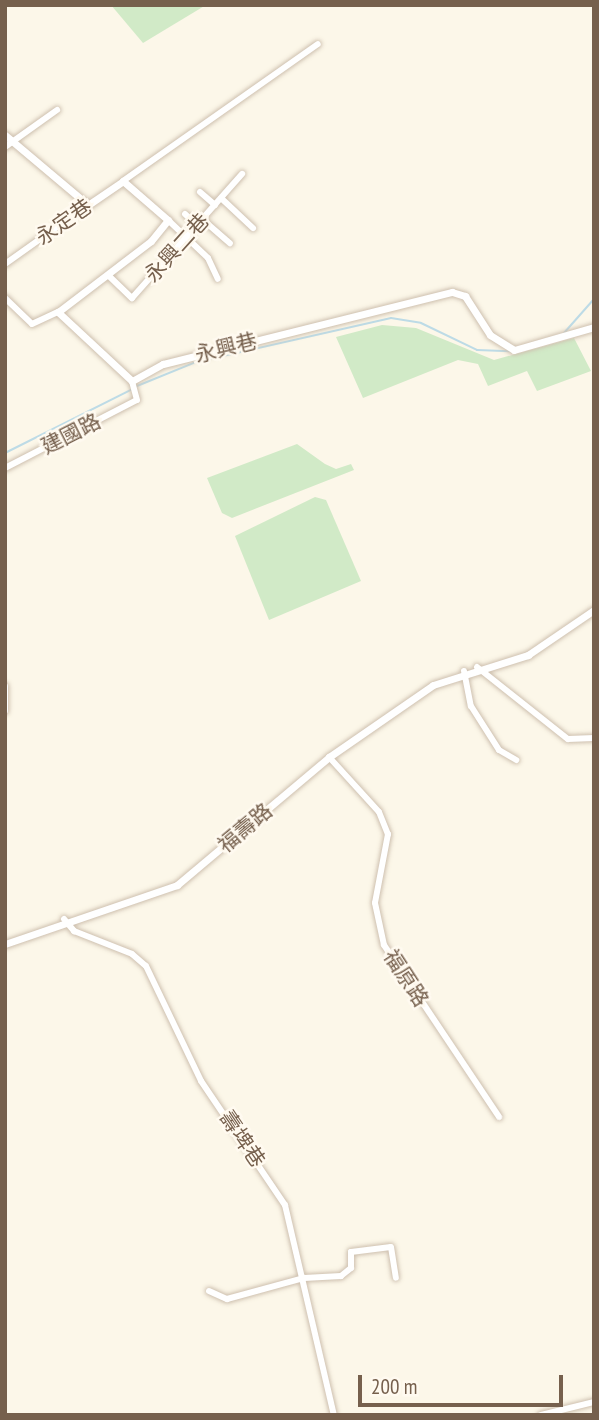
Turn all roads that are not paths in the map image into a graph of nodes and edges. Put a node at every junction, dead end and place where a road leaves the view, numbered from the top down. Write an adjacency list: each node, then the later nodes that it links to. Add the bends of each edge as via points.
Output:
1 (318, 44): 7 (street)
2 (58, 110): 4 (street)
3 (5, 135): 4 (street)
4 (14, 142): 5 (street); 10 (street)
5 (5, 148)
6 (242, 174): 9 (street, 永興二巷)
7 (123, 181): 10 (street, 永定巷); 13 (street)
8 (200, 192): 11 (street)
9 (221, 198): 11 (street, 永興二巷); 15 (street)
10 (88, 205): 18 (street, 永定巷)
11 (215, 205): 14 (street, 永興二巷)
12 (185, 214): 14 (street)
13 (168, 220): 16 (street); 19 (street)
14 (200, 222): 16 (street, 永興二巷); 17 (street)
15 (253, 228)
16 (187, 237): 19 (street, 永興二巷, via 132,298); 20 (street)
17 (230, 243)
18 (5, 264)
19 (109, 276): 22 (street)
20 (218, 279)
21 (5, 298): 22 (street, via 32,324)
22 (58, 312): 24 (street)
23 (594, 327): 24 (street, 永興巷, via 514,350 490,335 465,296 452,292 163,363)
24 (135, 385): 25 (street, 建國路, via 137,400)
25 (5, 468)
26 (594, 610): 27 (street, 福壽路, via 528,655)
27 (477, 667): 28 (street, 福壽路); 31 (street, via 568,739)
28 (464, 671): 32 (street, 福壽路, via 433,685); 33 (street, via 471,706 499,750)
29 (5, 686): 30 (street)
30 (5, 710)
31 (594, 737)
32 (329, 757): 34 (street, 福壽路, via 177,885); 36 (street, 福原路, via 379,812 388,834 375,903 384,945)
33 (516, 760)
34 (64, 919): 35 (street, 福壽路); 37 (street, 壽埤巷, via 146,966 201,1081 285,1205)
35 (5, 944)
36 (499, 1117)
37 (304, 1278): 38 (street, via 341,1276 351,1268 351,1252 391,1247); 39 (street, via 227,1299); 41 (street, 壽埤巷)
38 (396, 1278)
39 (209, 1291)
40 (594, 1402): 42 (street)
41 (334, 1415)
42 (541, 1415)

